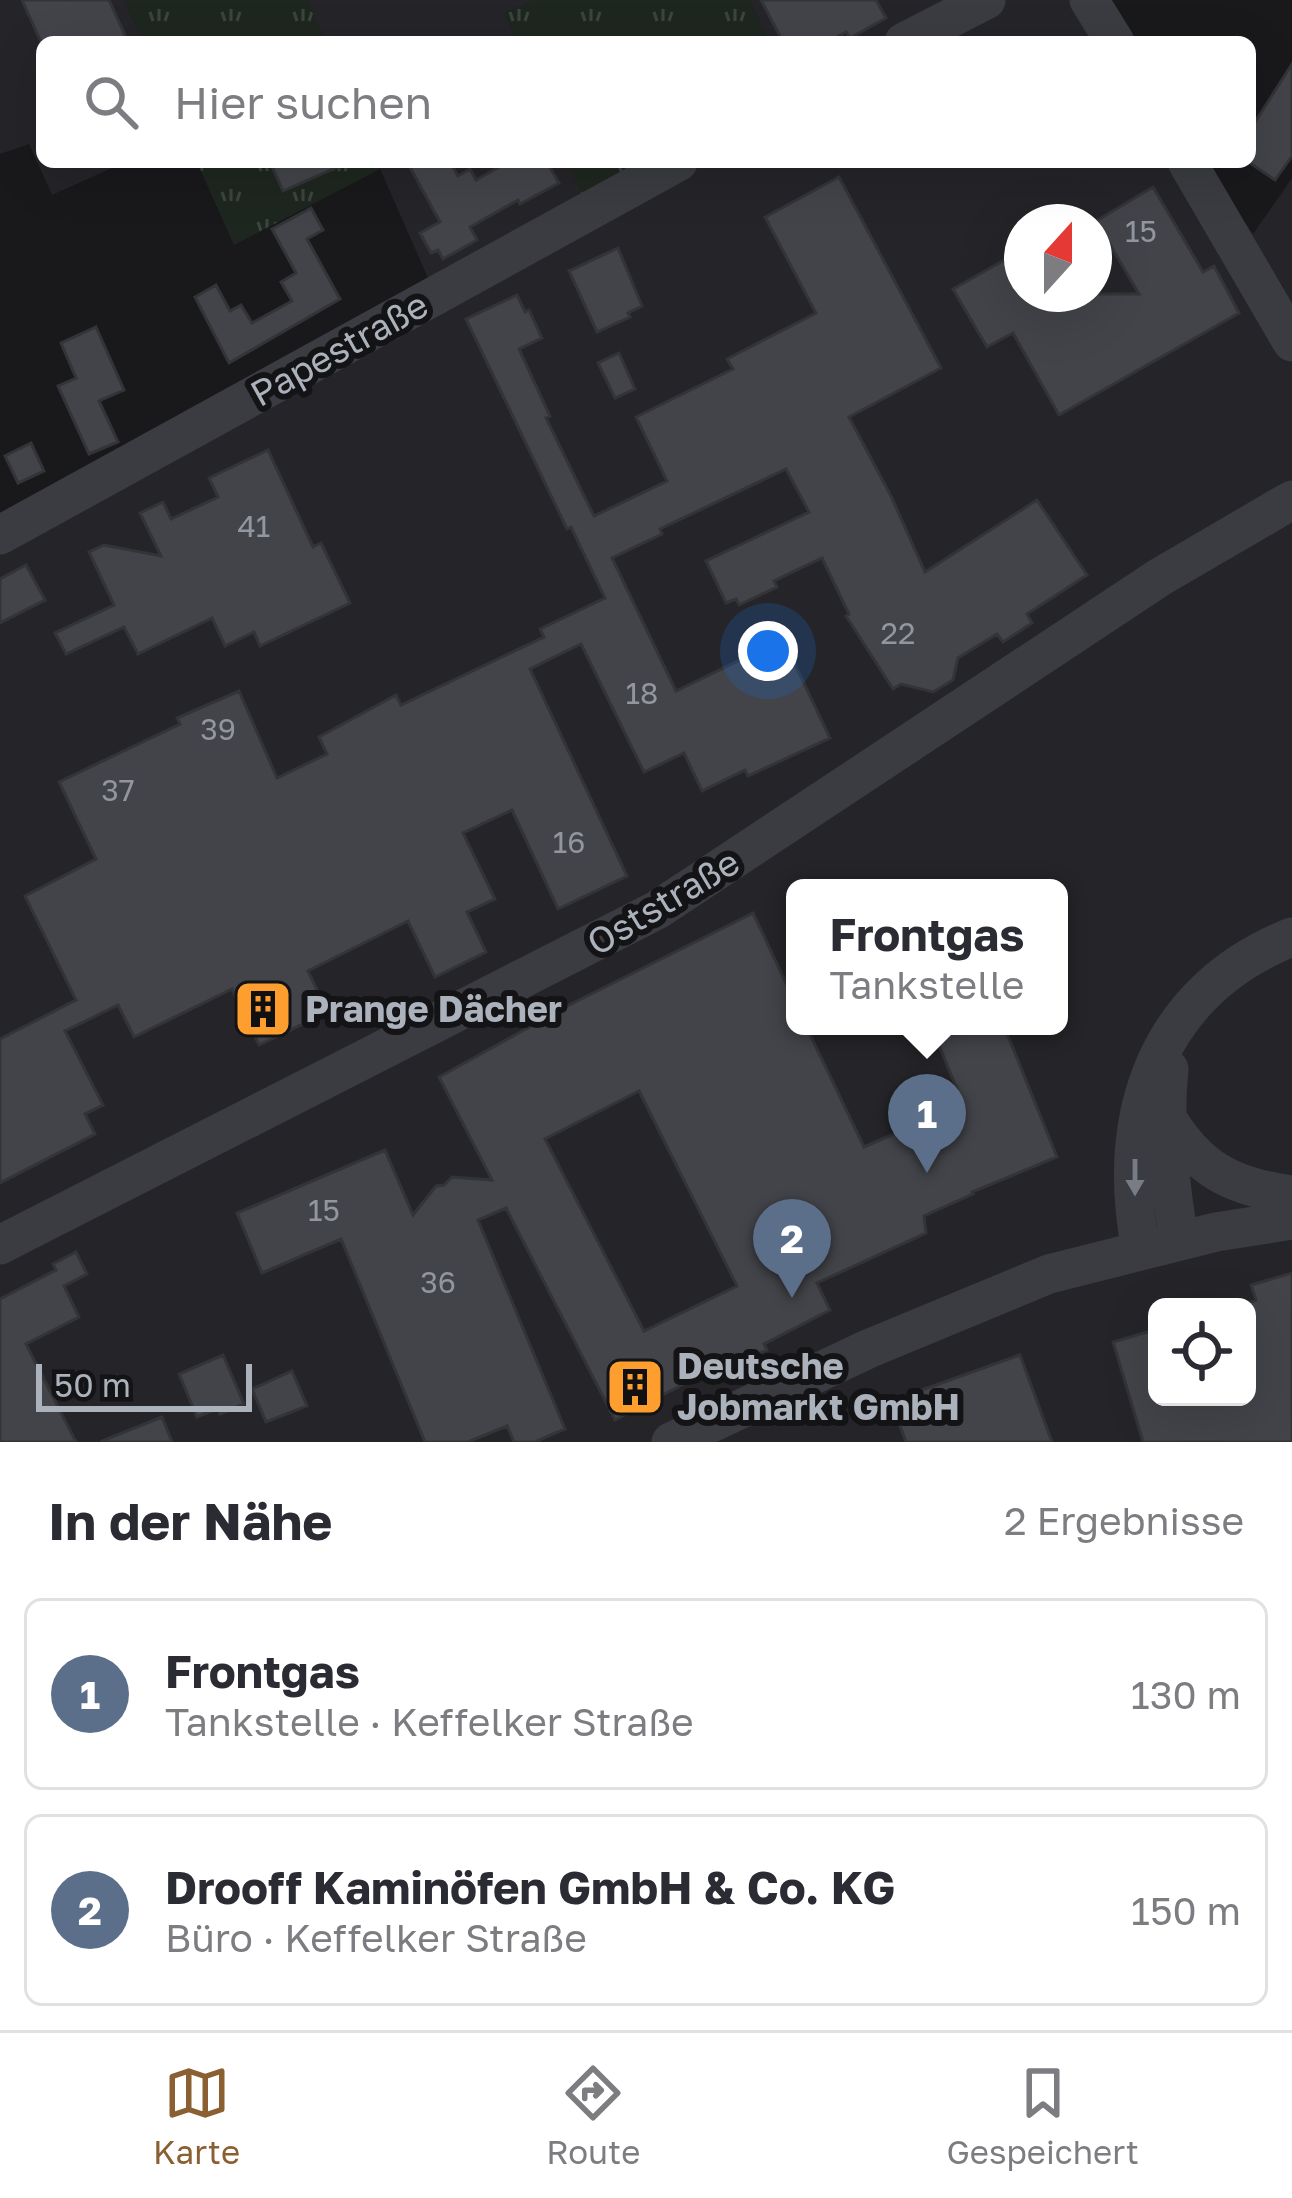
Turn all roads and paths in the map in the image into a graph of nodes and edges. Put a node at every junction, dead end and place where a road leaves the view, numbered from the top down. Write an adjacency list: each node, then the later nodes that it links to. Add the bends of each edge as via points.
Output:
1 (986, 0): 3 (street)
2 (1089, 0): 4 (street)
3 (916, 36)
4 (1111, 36)
5 (666, 168): 9 (street, Papestraße)
6 (1190, 168): 7 (street)
7 (1292, 342)
8 (1292, 500): 15 (street, Oststraße, via 1160,577 657,910)
9 (0, 535)
10 (1292, 937): 11 (street, via 1222,974)
11 (1175, 1028): 12 (street); 16 (street, one-way to 16, via 1141,1101 1136,1135 1136,1224)
12 (1165, 1114): 13 (street, via 1190,1151 1221,1175); 16 (street)
13 (1292, 1195)
14 (1292, 1220): 16 (street)
15 (0, 1245)
16 (1160, 1245): 17 (street, via 996,1294)
17 (670, 1442)

